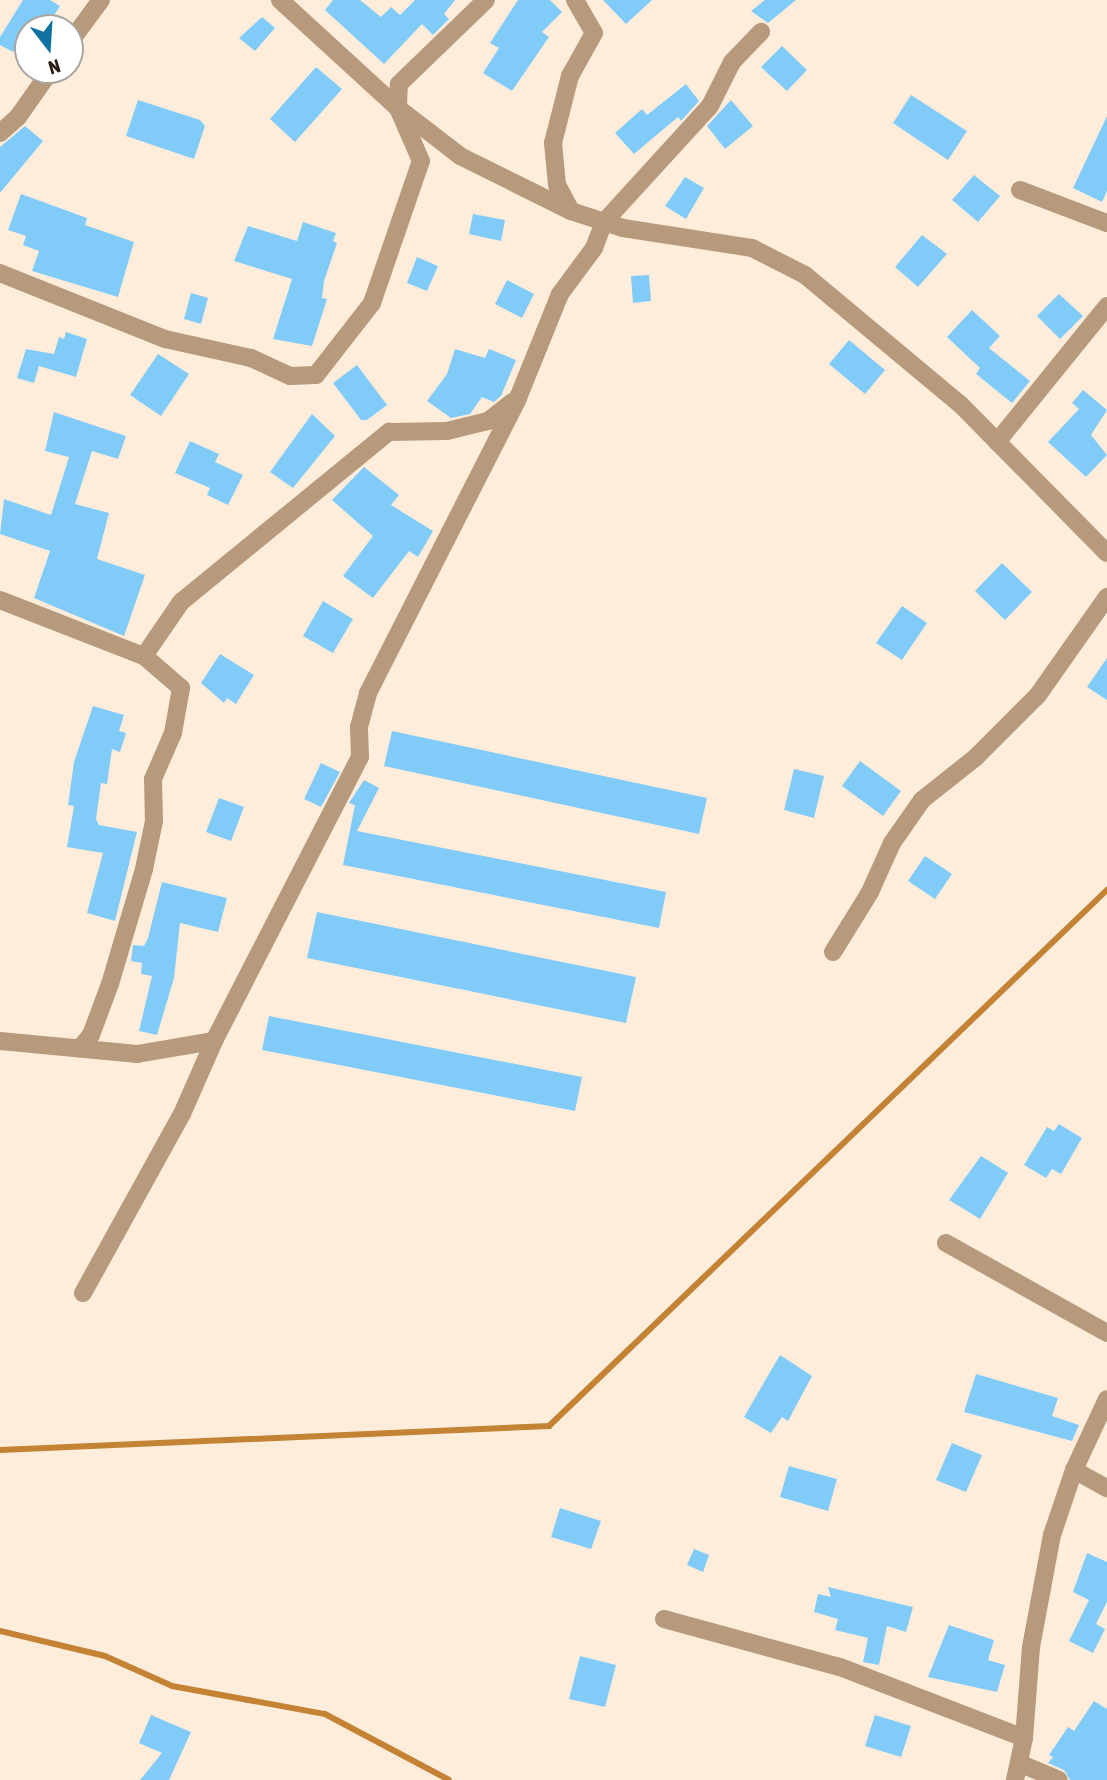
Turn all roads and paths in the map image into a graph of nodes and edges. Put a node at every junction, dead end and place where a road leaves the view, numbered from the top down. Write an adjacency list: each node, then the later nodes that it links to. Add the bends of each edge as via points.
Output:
1 (101, 0): 5 (street)
2 (280, 0): 8 (street)
3 (486, 0): 8 (street, via 399,83)
4 (575, 0): 11 (street, via 594,33 570,76 553,144 557,185)
5 (84, 23)
6 (761, 32): 12 (street, via 732,62 710,106)
7 (41, 84): 9 (street)
8 (398, 108): 11 (street, via 460,156); 14 (street, via 421,161 372,303 316,375 290,376 251,358 165,338)
9 (0, 133)
10 (1020, 190): 13 (street)
11 (572, 211): 12 (street)
12 (604, 222): 16 (street, via 594,248 560,294); 17 (street, via 752,248 805,275 960,404)
13 (1107, 223)
14 (0, 273)
15 (1107, 306): 17 (street)
16 (518, 398): 21 (street, via 488,421 447,430 389,432 181,602); 24 (street, via 368,693 359,727 360,757)
17 (998, 442): 18 (street)
18 (1107, 553)
19 (1107, 597): 22 (street, via 1038,695 975,758 922,800 892,843 870,892)
20 (0, 600): 21 (street)
21 (144, 656): 25 (street, via 181,688 173,733 153,779 154,821 144,869 110,984 90,1035)
22 (833, 951)
23 (0, 1041): 25 (street)
24 (214, 1041): 25 (street, via 137,1054); 27 (street, via 182,1114)
25 (80, 1048)
26 (946, 1243): 28 (street)
27 (83, 1293)
28 (1107, 1333)
29 (1107, 1399): 30 (street)
30 (1074, 1470): 31 (street); 33 (street, via 1052,1535 1033,1634)
31 (1107, 1488)
32 (664, 1619): 33 (street, via 840,1668)
33 (1024, 1738): 34 (street)
34 (1017, 1771): 35 (street)
35 (1059, 1780)

